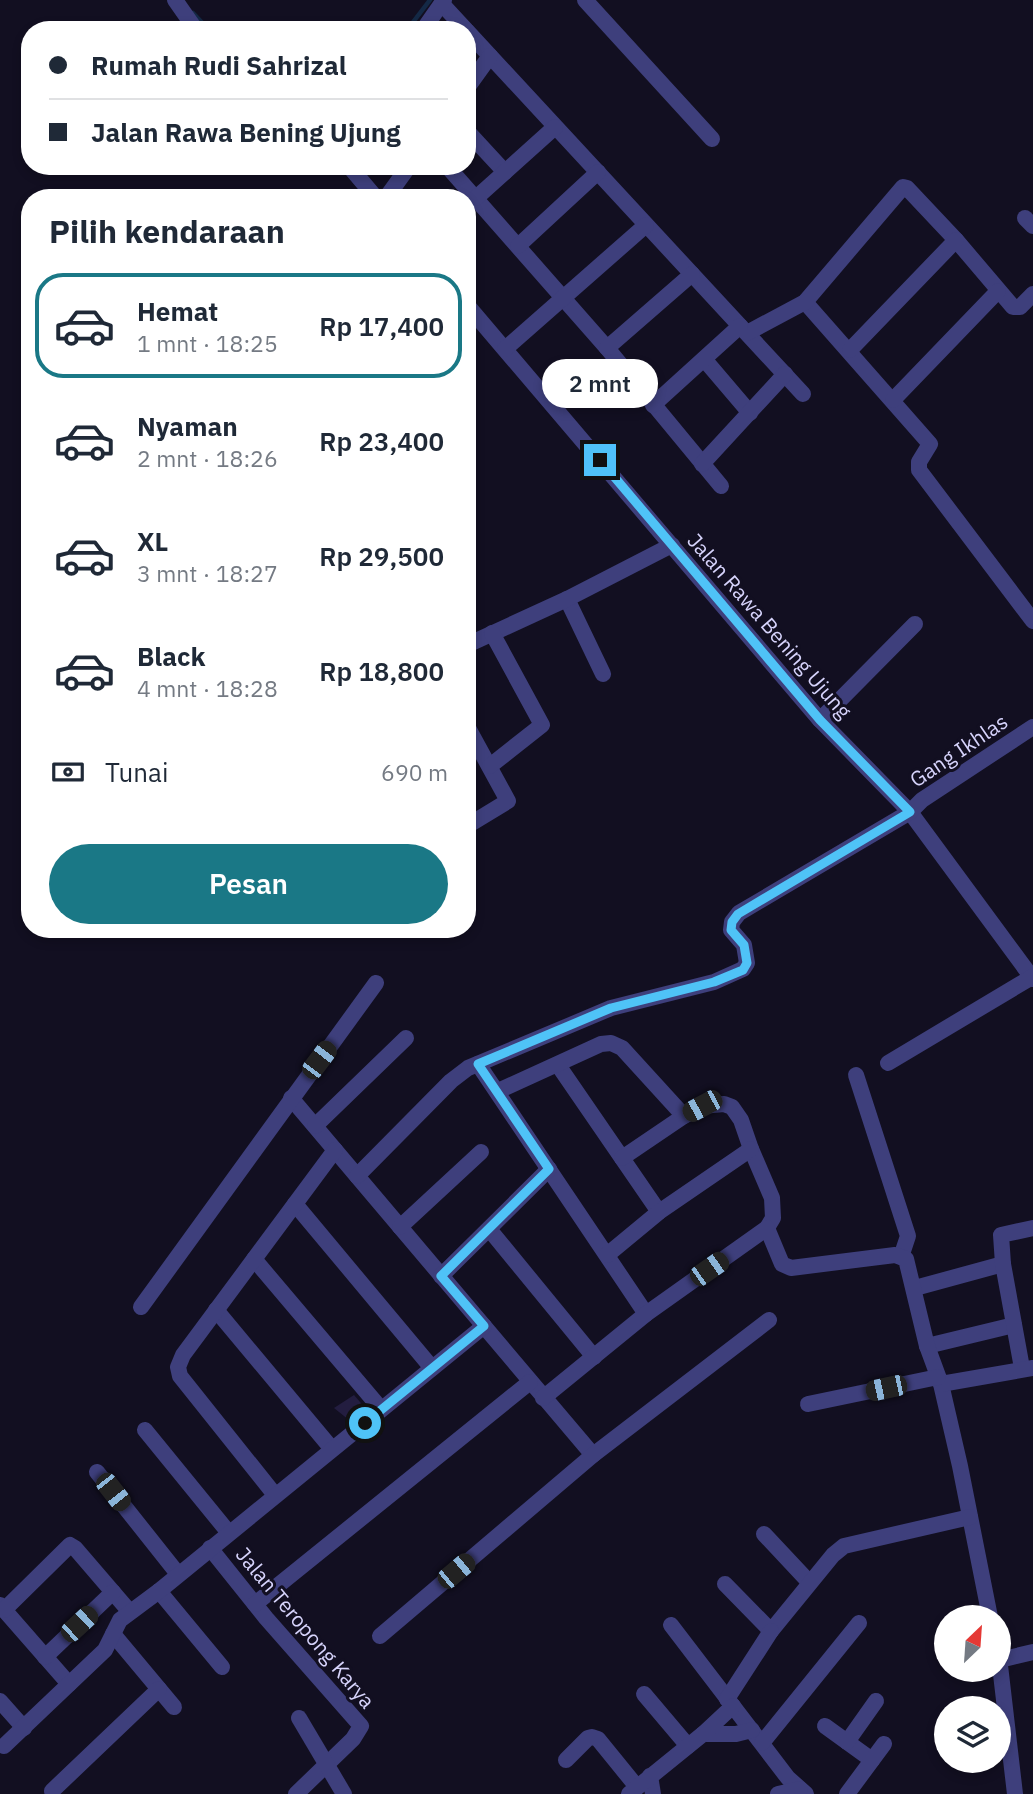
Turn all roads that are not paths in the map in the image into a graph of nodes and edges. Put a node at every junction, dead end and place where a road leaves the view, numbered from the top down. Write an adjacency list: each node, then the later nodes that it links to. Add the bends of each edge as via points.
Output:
1 (175, 0): 4 (street)
2 (585, 0): 11 (street)
3 (443, 2): 5 (street); 6 (street)
4 (190, 21)
5 (429, 21)
6 (459, 21)
7 (476, 40): 8 (street)
8 (490, 56): 9 (street); 10 (street)
9 (476, 75)
10 (555, 127): 13 (street); 14 (street)
11 (712, 139)
12 (476, 141): 13 (street)
13 (505, 172): 19 (street)
14 (598, 172): 20 (street); 22 (street)
15 (357, 175): 17 (street)
16 (455, 175): 18 (street)
17 (368, 189)
18 (468, 189)
19 (476, 198): 22 (street)
20 (646, 225): 23 (street); 26 (street)
21 (956, 240): 24 (street); 27 (street, via 902,187); 32 (street)
22 (518, 246): 26 (street)
23 (692, 274): 29 (street); 30 (street)
24 (998, 291): 25 (street, via 1017,308); 36 (street)
25 (1033, 294)
26 (563, 298): 30 (street); 31 (street)
27 (805, 302): 29 (street); 32 (street)
28 (476, 315): 31 (street, Jalan Rawa Bening Ujung)
29 (743, 330): 33 (street); 34 (street)
30 (607, 348): 37 (street)
31 (505, 349): 41 (street, Jalan Rawa Bening Ujung)
32 (850, 350): 36 (street)
33 (704, 359): 37 (street); 38 (street)
34 (785, 374): 35 (street); 38 (street)
35 (803, 394)
36 (893, 400): 43 (street, via 930,444 919,462 924,479)
37 (653, 405): 39 (street)
38 (750, 414): 39 (street)
39 (702, 464): 40 (street)
40 (721, 486)
41 (672, 545): 42 (street); 48 (street, Jalan Rawa Bening Ujung)
42 (567, 600): 45 (street); 47 (street)
43 (1033, 621)
44 (915, 624): 48 (street)
45 (492, 633): 46 (street); 51 (street, via 542,725)
46 (476, 641)
47 (603, 674)
48 (820, 720): 52 (street, Jalan Rawa Bening Ujung)
49 (1033, 727): 52 (street, Gang Ikhlas)
50 (476, 742): 51 (street)
51 (490, 766): 53 (street, via 509,801)
52 (910, 812): 54 (street, Jalan Rawa Bening Ujung); 58 (street, Gang Ikhlas, via 738,914 731,930 744,945 747,963 743,970 714,982 611,1008)
53 (476, 821)
54 (1032, 978): 57 (street)
55 (376, 984): 62 (street)
56 (406, 1038): 64 (street)
57 (888, 1063)
58 (478, 1064): 61 (street); 70 (street, via 451,1081)
59 (558, 1065): 61 (street); 63 (street, via 611,1043 622,1048); 68 (street)
60 (856, 1075): 78 (street, via 908,1236)
61 (498, 1091): 69 (street)
62 (291, 1098): 64 (street); 83 (street)
63 (684, 1116): 65 (street, via 702,1106 732,1107); 68 (street)
64 (315, 1126): 66 (street)
65 (751, 1149): 72 (street); 75 (street, via 772,1198 773,1218)
66 (335, 1150): 70 (street); 71 (street)
67 (481, 1152): 73 (street)
68 (622, 1158): 72 (street)
69 (549, 1169): 74 (street); 77 (street)
70 (357, 1176): 73 (street)
71 (295, 1204): 79 (street); 91 (street)
72 (660, 1212): 77 (street)
73 (400, 1227): 81 (street)
74 (489, 1228): 81 (street); 90 (street)
75 (767, 1228): 78 (street, via 782,1264 791,1268); 85 (street)
76 (1033, 1228): 80 (street, via 1000,1236)
77 (607, 1255): 85 (street)
78 (901, 1257): 82 (street, via 906,1259)
79 (254, 1259): 84 (street); 97 (street)
80 (1003, 1264): 82 (street); 87 (street)
81 (441, 1276): 88 (street)
82 (915, 1288): 89 (street)
83 (141, 1307)
84 (216, 1310): 99 (street); 102 (street, via 183,1355 180,1376)
85 (646, 1314): 90 (street)
86 (769, 1320): 100 (street)
87 (1014, 1325): 89 (street); 92 (street)
88 (484, 1326): 91 (street); 94 (street)
89 (927, 1346): 93 (street)
90 (594, 1357): 95 (street)
91 (432, 1368): 97 (street)
92 (1027, 1368): 93 (street)
93 (939, 1381): 96 (street); 103 (street)
94 (530, 1382): 95 (street); 112 (street)
95 (543, 1398): 100 (street)
96 (808, 1404)
97 (381, 1409): 99 (street)
98 (145, 1430): 104 (street)
99 (332, 1449): 102 (street)
100 (593, 1455): 120 (street)
101 (97, 1472): 107 (street)
102 (275, 1495): 104 (street)
103 (970, 1517): 108 (street, via 844,1546); 113 (street)
104 (229, 1533): 106 (street)
105 (764, 1534): 108 (street)
106 (210, 1548): 107 (street); 112 (street, Jalan Teropong Karya)
107 (178, 1574): 110 (street)
108 (809, 1582): 118 (street)
109 (725, 1584): 118 (street)
110 (159, 1591): 115 (street); 123 (street)
111 (113, 1592): 114 (street, via 70,1545); 115 (street); 122 (street)
112 (256, 1605): 142 (street, Jalan Teropong Karya, via 361,1726)
113 (988, 1605)
114 (2, 1608): 122 (street)
115 (130, 1612): 119 (street)
116 (859, 1623): 135 (street)
117 (671, 1625): 129 (street)
118 (771, 1631): 129 (street)
119 (113, 1634): 124 (street, via 105,1650); 125 (street)
120 (380, 1636)
121 (1033, 1652): 151 (street, via 999,1657)
122 (45, 1657): 124 (street)
123 (222, 1668)
124 (69, 1684): 133 (street)
125 (159, 1689): 130 (street); 144 (street)
126 (644, 1694): 139 (street)
127 (0, 1701): 133 (street)
128 (877, 1701): 136 (street)
129 (730, 1703): 134 (street); 135 (street)
130 (174, 1707)
131 (299, 1718): 142 (street)
132 (825, 1726): 136 (street)
133 (24, 1728): 138 (street)
134 (703, 1734): 135 (street); 139 (street)
135 (757, 1737): 145 (street)
136 (847, 1742): 141 (street)
137 (884, 1744): 141 (street)
138 (4, 1746)
139 (688, 1746): 143 (street)
140 (566, 1760): 143 (street, via 592,1737)
141 (872, 1760): 150 (street)
142 (326, 1764): 146 (street, Jalan Teropong Karya); 147 (street)
143 (638, 1786): 148 (street)
144 (52, 1791)
145 (803, 1792): 149 (street)
146 (296, 1794)
147 (344, 1794)
148 (653, 1794)
149 (778, 1794)
150 (847, 1794)
151 (1015, 1794)

